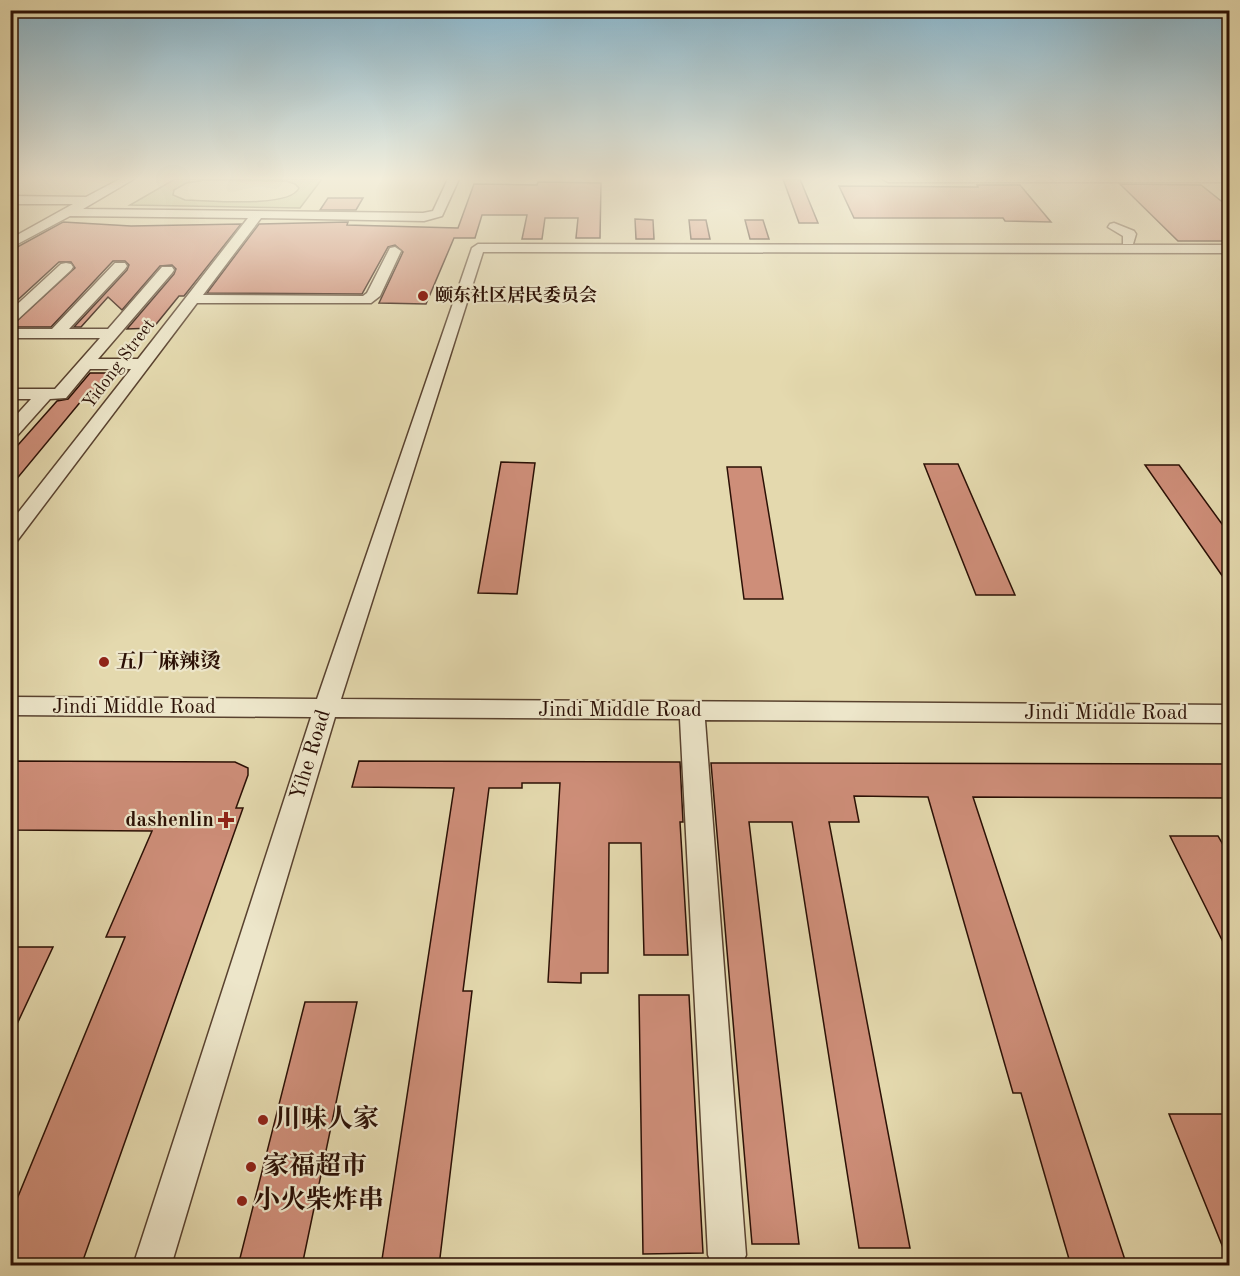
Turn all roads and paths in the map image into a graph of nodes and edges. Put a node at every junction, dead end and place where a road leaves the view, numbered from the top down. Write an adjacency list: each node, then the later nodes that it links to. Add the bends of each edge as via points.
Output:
1 (239, 239): 7 (street, Yidong Street)
2 (1230, 249): 19 (street, Yihe Road, via 478,248)
3 (395, 251): 7 (street, via 373,296 366,300)
4 (120, 266): 10 (street)
5 (66, 267): 8 (street)
6 (167, 270): 11 (street)
7 (193, 299): 13 (street, Yidong Street)
8 (10, 319)
9 (10, 333): 10 (street)
10 (56, 334): 11 (street)
11 (112, 334): 12 (street)
12 (86, 364): 13 (street); 15 (street, via 60,394)
13 (143, 364): 17 (street, Yidong Street)
14 (10, 394): 15 (street)
15 (45, 394): 16 (street)
16 (10, 434)
17 (10, 537)
18 (10, 706): 19 (street, Jindi Middle Road)
19 (326, 708): 20 (street, Jindi Middle Road); 23 (street, Yihe Road)
20 (692, 711): 21 (street, Jindi Middle Road); 22 (street)
21 (1230, 714)
22 (726, 1255)
23 (152, 1266)

